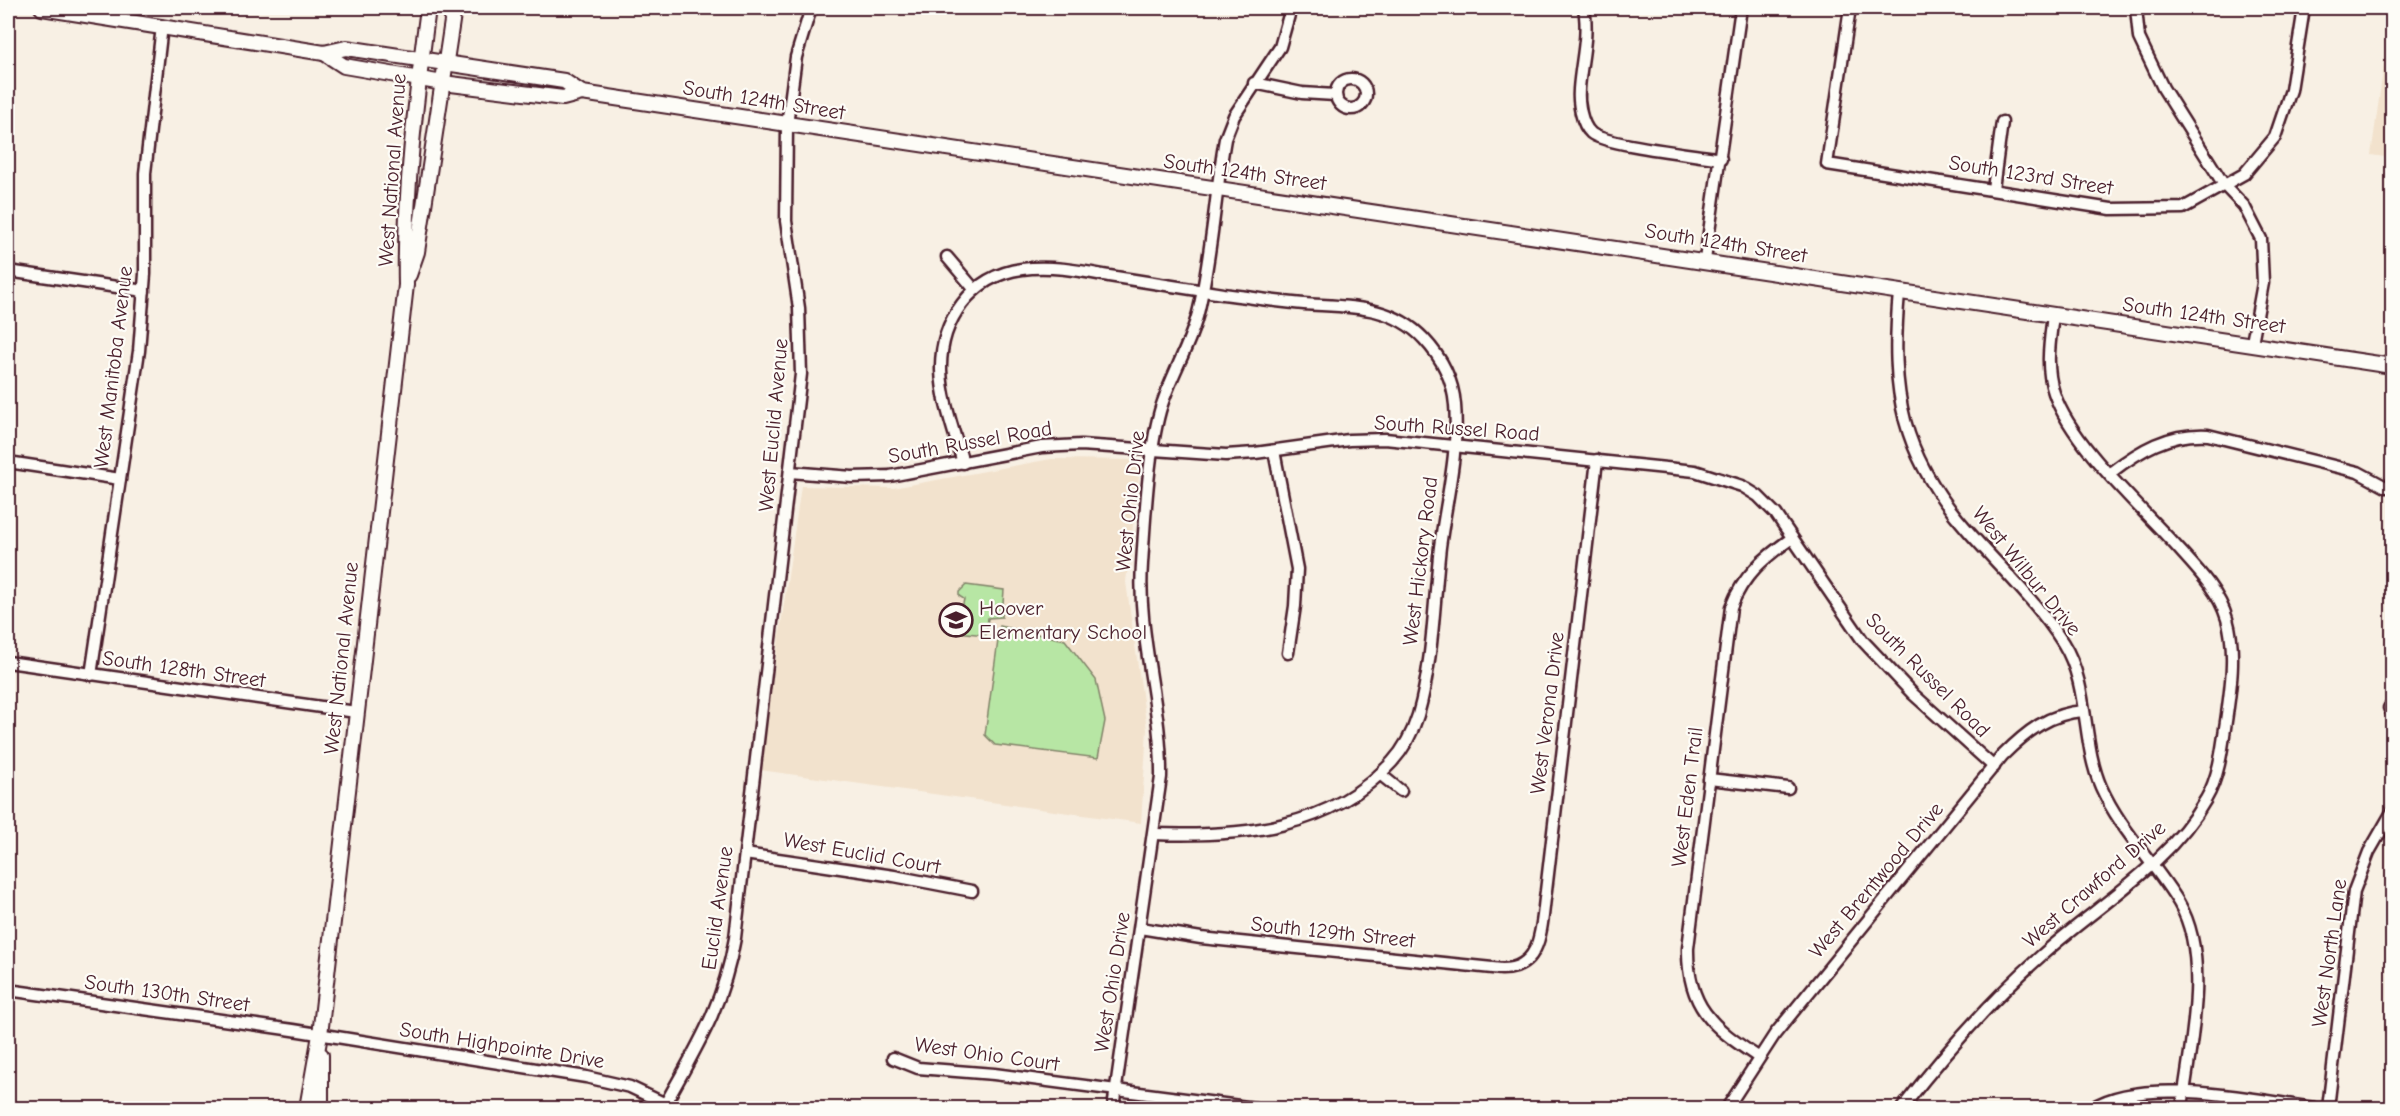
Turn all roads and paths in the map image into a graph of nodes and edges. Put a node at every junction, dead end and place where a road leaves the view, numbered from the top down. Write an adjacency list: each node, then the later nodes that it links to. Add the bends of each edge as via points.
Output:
1 (42, 8): 11 (street, South 124th Street)
2 (428, 8): 13 (street, West National Avenue)
3 (454, 8): 14 (street, West National Avenue)
4 (811, 8): 21 (street, West Euclid Avenue, via 796,57)
5 (1291, 8): 17 (street, West Ohio Drive, via 1280,47)
6 (1584, 8): 22 (street, via 1586,50 1578,92 1583,119 1592,134)
7 (1741, 8): 22 (street)
8 (1850, 8): 25 (street, South 123rd Street, via 1827,164)
9 (2136, 8): 23 (street, via 2139,38 2158,78)
10 (2304, 8): 23 (street, South 123rd Street, via 2291,90 2275,137 2244,174)
11 (162, 26): 12 (street, South 124th Street); 31 (street, West Manitoba Avenue, via 146,173)
12 (324, 53): 13 (street, South 124th Street, via 346,48); 15 (street, South 124th Street, via 344,66)
13 (422, 58): 14 (street, South 124th Street); 15 (street, West National Avenue)
14 (446, 63): 16 (street, West National Avenue); 18 (street, South 124th Street, via 564,81)
15 (419, 79): 16 (street, South 124th Street); 29 (street, West National Avenue, via 412,138)
16 (443, 83): 18 (street, South 124th Street, via 563,98); 29 (street, West National Avenue, via 417,252)
17 (1254, 83): 19 (street); 24 (street, West Ohio Drive, via 1225,139)
18 (582, 93): 21 (street, South 124th Street)
19 (1335, 95)
20 (2002, 122): 25 (street)
21 (787, 125): 24 (street, South 124th Street); 43 (street, West Euclid Avenue, via 786,220 802,355)
22 (1721, 159): 27 (street)
23 (2224, 185): 25 (street, South 123rd Street, via 2183,208 2111,209); 35 (street, via 2244,206 2261,240 2262,283)
24 (1216, 189): 27 (street, South 124th Street); 32 (street, West Ohio Drive)
25 (1993, 189)
26 (946, 257): 30 (street)
27 (1705, 260): 33 (street, South 124th Street)
28 (8, 271): 31 (street)
29 (406, 285): 53 (street, West National Avenue)
30 (975, 290): 32 (street, West Hickory Road, via 997,276 1037,268); 42 (street, West Hickory Road, via 955,313 942,353 942,377)
31 (144, 291): 45 (street, West Manitoba Avenue)
32 (1203, 291): 37 (street, West Hickory Road, via 1291,303 1362,307 1398,320 1425,340 1446,371 1455,405); 38 (street, West Ohio Drive, via 1193,330 1160,413)
33 (1900, 293): 34 (street, South 124th Street); 52 (street, West Wilbur Drive, via 1894,359 1898,392 1907,431 1921,465 1967,530 2056,632 2073,664)
34 (2053, 315): 35 (street, South 124th Street); 44 (street, West Crawford Drive, via 2048,351 2054,394 2074,430)
35 (2252, 343): 36 (street, South 124th Street)
36 (2392, 366)
37 (1454, 444): 39 (street, South Russel Road, via 1348,440); 40 (street, South Russel Road); 55 (street, West Hickory Road, via 1422,702 1408,739)
38 (1154, 450): 39 (street, South Russel Road, via 1226,455); 42 (street, South Russel Road, via 1094,445 1042,447); 60 (street, West Ohio Drive, via 1141,585 1160,736 1161,777)
39 (1274, 451): 48 (street, via 1297,569)
40 (1597, 460): 47 (street, South Russel Road, via 1695,471 1730,481 1765,502); 65 (street, West Verona Drive, via 1546,891 1537,946)
41 (8, 462): 45 (street)
42 (963, 463): 43 (street, South Russel Road, via 890,476)
43 (790, 472): 51 (street, West Euclid Avenue)
44 (2110, 473): 46 (street, via 2154,443 2186,435 2208,435 2358,472); 62 (street, West Crawford Drive, via 2211,588 2223,608 2232,644 2225,729 2213,783 2192,821)
45 (120, 479): 50 (street, West Manitoba Avenue)
46 (2386, 487)
47 (1792, 538): 54 (street, South Russel Road, via 1863,641 1913,694); 56 (street, West Eden Trail, via 1757,565 1731,607)
48 (1288, 653)
49 (8, 662): 50 (street, South 128th Street)
50 (91, 675): 53 (street, South 128th Street)
51 (764, 705): 61 (street, Euclid Avenue)
52 (2084, 711): 54 (street, West Brentwood Drive, via 2067,713 2038,725); 62 (street, West Wilbur Drive, via 2101,786 2125,829)
53 (356, 712): 67 (street, West National Avenue)
54 (1994, 767): 68 (street, West Brentwood Drive)
55 (1380, 774): 58 (street); 60 (street, West Hickory Road, via 1359,791 1295,823 1215,835)
56 (1708, 779): 57 (street); 68 (street, West Eden Trail, via 1688,948 1690,981 1703,1013)
57 (1788, 788)
58 (1401, 791)
59 (2392, 812): 82 (street, West North Lane, via 2369,852 2354,891)
60 (1154, 834): 64 (street, West Ohio Drive)
61 (745, 854): 63 (street, West Euclid Court); 72 (street, Euclid Avenue, via 724,991)
62 (2151, 863): 71 (street, West Wilbur Drive, via 2180,905 2193,945 2195,989); 78 (street, West Crawford Drive, via 2017,979 1960,1038)
63 (972, 891)
64 (1140, 928): 65 (street, South 129th Street, via 1200,938 1502,969); 70 (street, West Ohio Drive)
65 (1522, 965)
66 (8, 990): 67 (street, South 130th Street)
67 (320, 1035): 72 (street, South Highpointe Drive, via 596,1078 630,1087); 73 (street, West National Avenue); 74 (street, West National Avenue)
68 (1758, 1057): 77 (street, West Brentwood Drive)
69 (893, 1058): 70 (street, West Ohio Court, via 918,1068 994,1074)
70 (1115, 1092): 75 (street, West Ohio Drive); 76 (street, West Ohio Court)
71 (2184, 1092): 79 (street, via 2137,1092); 80 (street, West Wilbur Drive); 81 (street)
72 (668, 1107)
73 (307, 1108)
74 (321, 1108)
75 (1113, 1108)
76 (1255, 1108)
77 (1727, 1108)
78 (1902, 1108)
79 (2092, 1108)
80 (2182, 1108)
81 (2315, 1108)
82 (2328, 1108)

